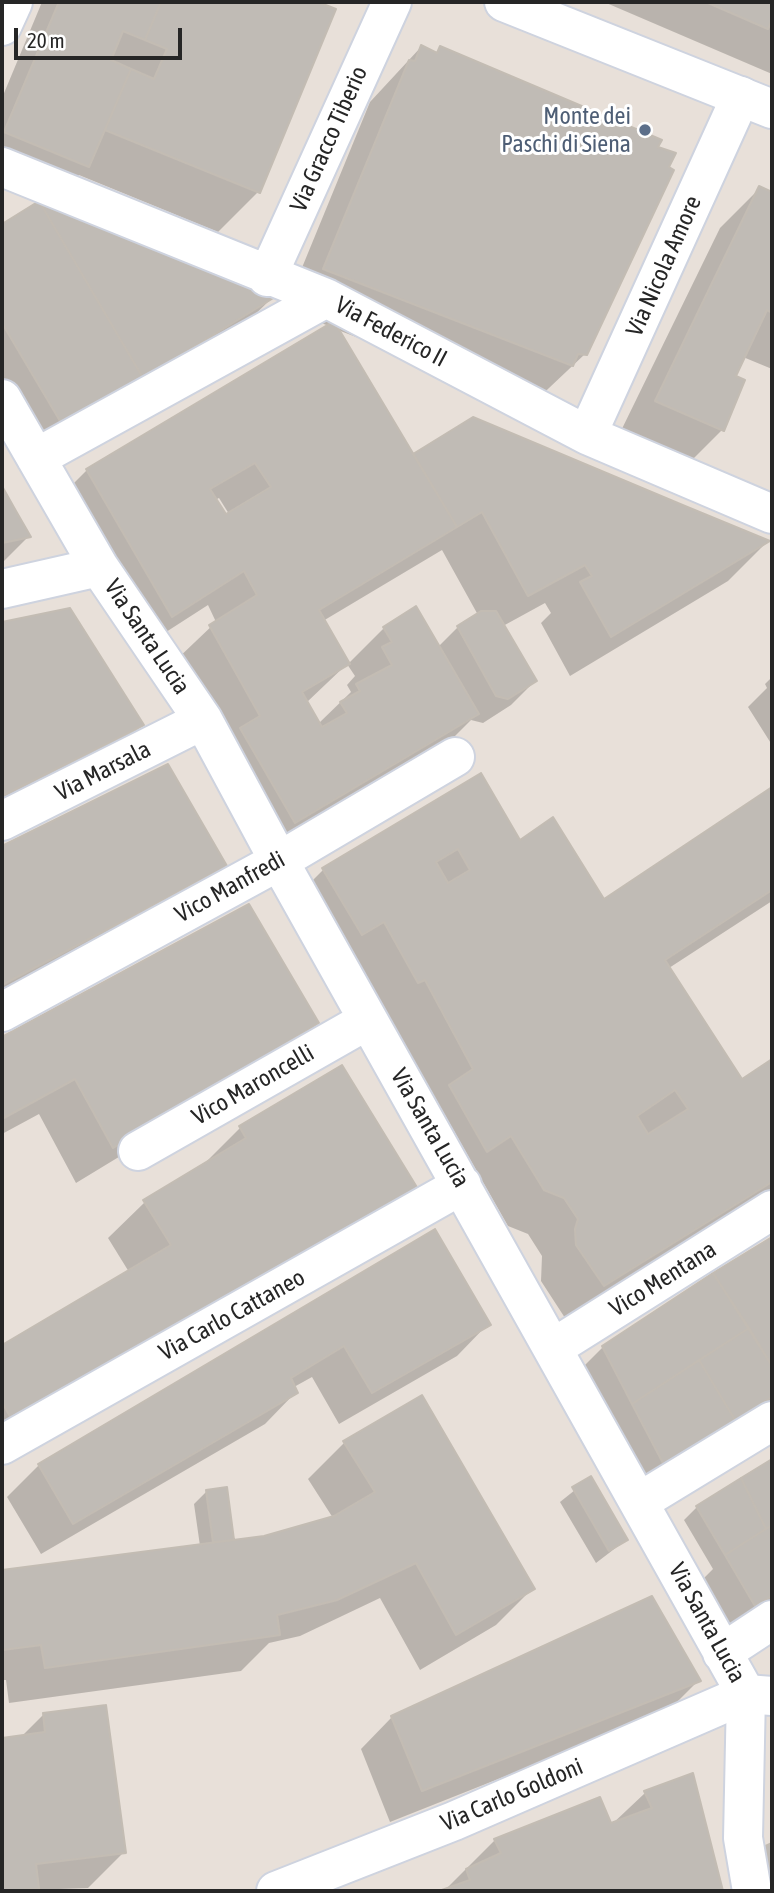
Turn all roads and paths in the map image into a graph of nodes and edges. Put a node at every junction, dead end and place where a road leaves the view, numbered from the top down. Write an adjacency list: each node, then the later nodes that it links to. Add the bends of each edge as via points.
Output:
1 (13, 2): 4 (street)
2 (392, 2): 7 (street, Via Gracco Tiberio)
3 (505, 2): 5 (street)
4 (2, 26)
5 (757, 103): 10 (street, Via Nicola Amore)
6 (2, 167): 7 (street, Via Federico II)
7 (267, 277): 8 (street, Via Federico II)
8 (326, 298): 10 (street, Via Federico II); 11 (street)
9 (2, 399): 11 (street, Via Santa Lucia)
10 (587, 435): 12 (street, Via Federico II)
11 (36, 458): 13 (street, Via Santa Lucia)
12 (772, 514)
13 (99, 567): 14 (street); 15 (street, Via Santa Lucia)
14 (2, 589)
15 (203, 720): 17 (street, Via Marsala); 18 (street, Via Santa Lucia)
16 (455, 757): 18 (street, Vico Manfredi)
17 (2, 821)
18 (279, 861): 19 (street, Vico Manfredi); 20 (street, Via Santa Lucia)
19 (2, 1012)
20 (368, 1020): 21 (street, Vico Maroncelli); 22 (street, Via Santa Lucia)
21 (138, 1151)
22 (462, 1185): 24 (street, Via Santa Lucia); 26 (street, Via Carlo Cattaneo)
23 (772, 1210): 24 (street, Vico Mentana)
24 (553, 1348): 27 (street, Via Santa Lucia)
25 (772, 1421): 27 (street)
26 (2, 1445)
27 (639, 1502): 29 (street, Via Santa Lucia)
28 (772, 1620): 29 (street)
29 (722, 1653): 30 (street, Via Santa Lucia)
30 (759, 1695): 31 (street, Via Carlo Goldoni); 32 (street, Via Santa Lucia, via 743,1838)
31 (276, 1891)
32 (752, 1891)

